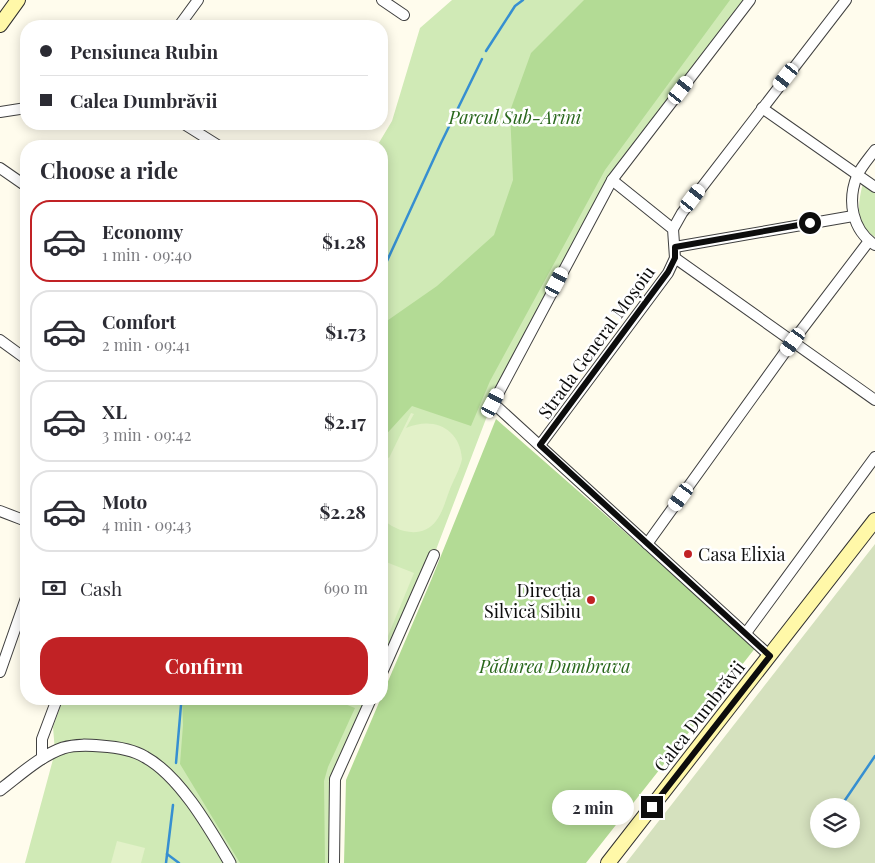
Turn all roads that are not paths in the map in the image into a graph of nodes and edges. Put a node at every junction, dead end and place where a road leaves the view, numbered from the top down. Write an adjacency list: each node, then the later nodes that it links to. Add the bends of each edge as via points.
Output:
1 (18, 0): 8 (main road)
2 (198, 0): 7 (street)
3 (382, 0): 6 (street)
4 (750, 0): 17 (street)
5 (846, 0): 9 (street)
6 (404, 15)
7 (183, 20)
8 (0, 25)
9 (762, 108): 16 (street); 21 (street)
10 (20, 109): 11 (street)
11 (0, 112)
12 (194, 130): 13 (street)
13 (209, 140)
14 (875, 150): 16 (street)
15 (0, 168): 18 (street)
16 (858, 174): 19 (street); 20 (street, via 853,193)
17 (612, 180): 21 (street); 29 (street, via 491,407)
18 (20, 182)
19 (875, 187)
20 (853, 216): 22 (street, via 862,234); 23 (street)
21 (673, 229): 23 (street)
22 (872, 243): 26 (street)
23 (675, 247): 24 (street)
24 (675, 258): 26 (street); 29 (street, Strada General Moșoiu, via 668,272)
25 (0, 340): 27 (street)
26 (793, 342): 28 (street); 34 (street)
27 (20, 354)
28 (875, 400)
29 (540, 445): 34 (street)
30 (875, 457): 37 (street)
31 (0, 511): 32 (street)
32 (20, 519)
33 (875, 520): 38 (main road, Calea Dumbrăvii)
34 (647, 544): 37 (street)
35 (434, 554): 39 (street)
36 (20, 615): 40 (street)
37 (746, 633): 38 (street)
38 (770, 656): 47 (main road, Calea Dumbrăvii)
39 (388, 659)
40 (0, 672)
41 (55, 705): 43 (street, via 42,739)
42 (368, 705): 46 (street, via 335,779)
43 (42, 759): 44 (street); 45 (street, via 64,748 80,745 124,749 146,757 180,788)
44 (0, 790)
45 (230, 863)
46 (334, 863)
47 (608, 863)

